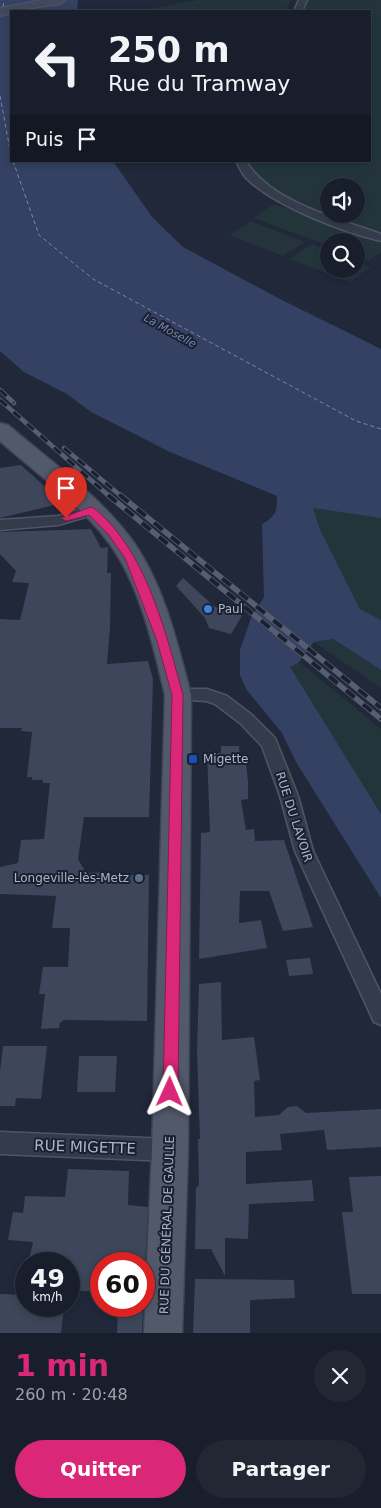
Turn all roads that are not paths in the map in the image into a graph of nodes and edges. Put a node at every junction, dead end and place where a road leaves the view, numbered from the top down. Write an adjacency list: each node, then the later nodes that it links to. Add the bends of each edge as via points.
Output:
1 (41, 0): 3 (main road)
2 (60, 0): 3 (main road)
3 (0, 10)
4 (241, 162): 5 (street, via 243,169 255,181 288,202)
5 (381, 238)
6 (0, 430): 7 (main road, RUE DU GÉNÉRAL DE GAULLE)
7 (91, 511): 8 (street, via 70,517); 9 (main road, RUE DU GÉNÉRAL DE GAULLE, via 130,557 163,641)
8 (0, 525)
9 (178, 695): 10 (street, RUE DU LAVOIR, via 207,694 221,700 246,719 269,743 289,796 304,851); 12 (main road, RUE DU GÉNÉRAL DE GAULLE)
10 (381, 1016)
11 (0, 1143): 12 (street, RUE MIGETTE)
12 (170, 1150): 13 (main road, RUE DU GÉNÉRAL DE GAULLE)
13 (163, 1333)

